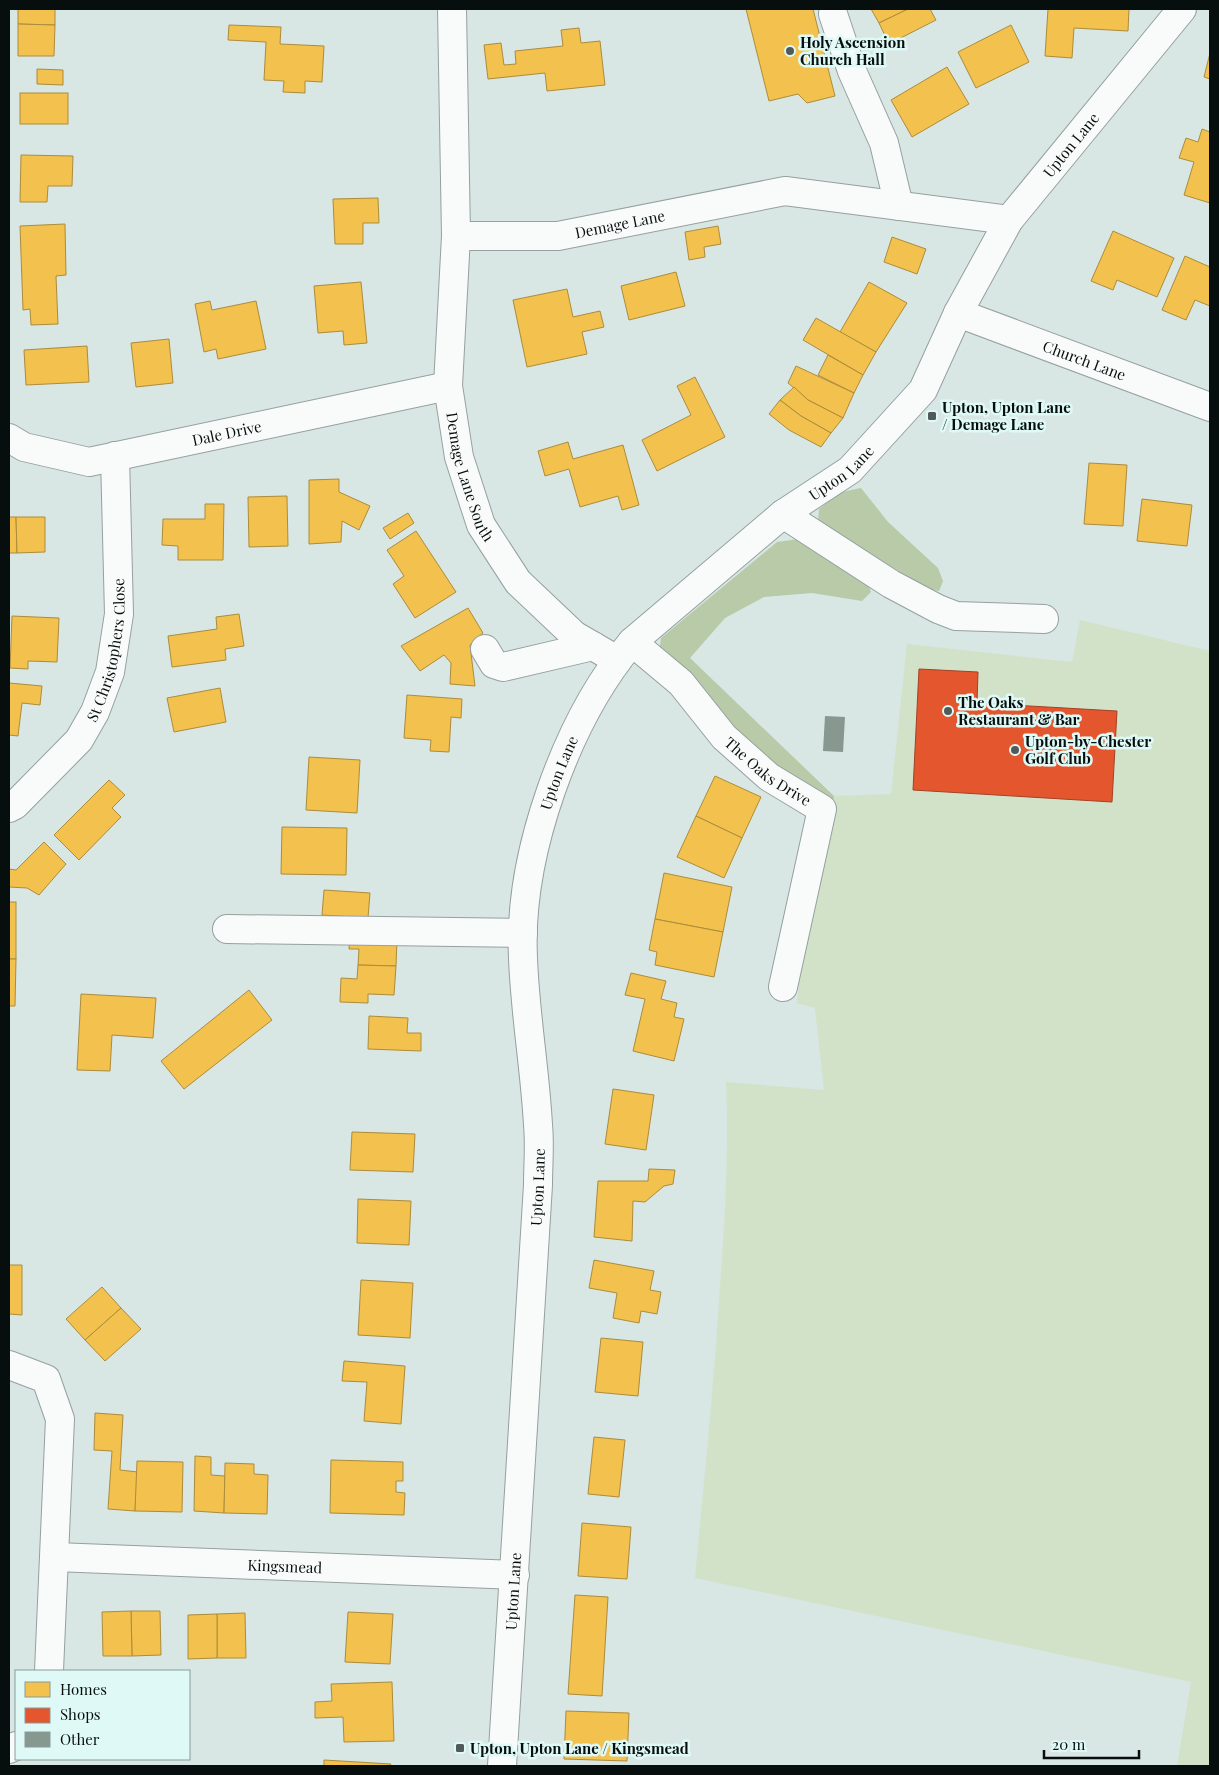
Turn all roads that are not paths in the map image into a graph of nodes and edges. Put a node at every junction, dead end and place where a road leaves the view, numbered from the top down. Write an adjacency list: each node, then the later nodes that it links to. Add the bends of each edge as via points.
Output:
1 (452, 9): 6 (street)
2 (1182, 9): 5 (street, Upton Lane)
3 (833, 14): 4 (street, via 852,71 884,143)
4 (899, 206): 5 (street, Demage Lane); 6 (street, Demage Lane, via 785,191 558,236)
5 (1009, 220): 7 (street, Upton Lane)
6 (456, 236): 8 (street, Demage Lane South)
7 (958, 313): 9 (street, Church Lane); 12 (street, Upton Lane, via 924,390 850,470)
8 (448, 386): 11 (street, Dale Drive); 14 (street, Demage Lane South, via 459,457 481,525 518,582 574,635)
9 (1210, 407)
10 (9, 438): 11 (street, Dale Drive, via 24,447 88,462)
11 (115, 456): 17 (street, St Christophers Close, via 119,614 110,672 95,712 79,740)
12 (782, 514): 13 (street, via 891,584 938,609 956,616); 16 (street, Upton Lane)
13 (1044, 619)
14 (593, 646): 15 (street, via 503,667 494,664); 16 (street, Demage Lane South)
15 (485, 649)
16 (625, 651): 19 (street, Upton Lane, via 586,711 554,784 536,842); 20 (street, The Oaks Drive, via 681,683 724,737 769,777 822,809)
17 (9, 808)
18 (227, 930): 19 (street)
19 (523, 933): 23 (street, Upton Lane, via 528,1030 539,1127)
20 (782, 987)
21 (9, 1366): 22 (street, via 46,1379 60,1419)
22 (54, 1557): 23 (street, Kingsmead); 24 (street)
23 (515, 1575): 25 (street, Upton Lane)
24 (49, 1670)
25 (502, 1766)

